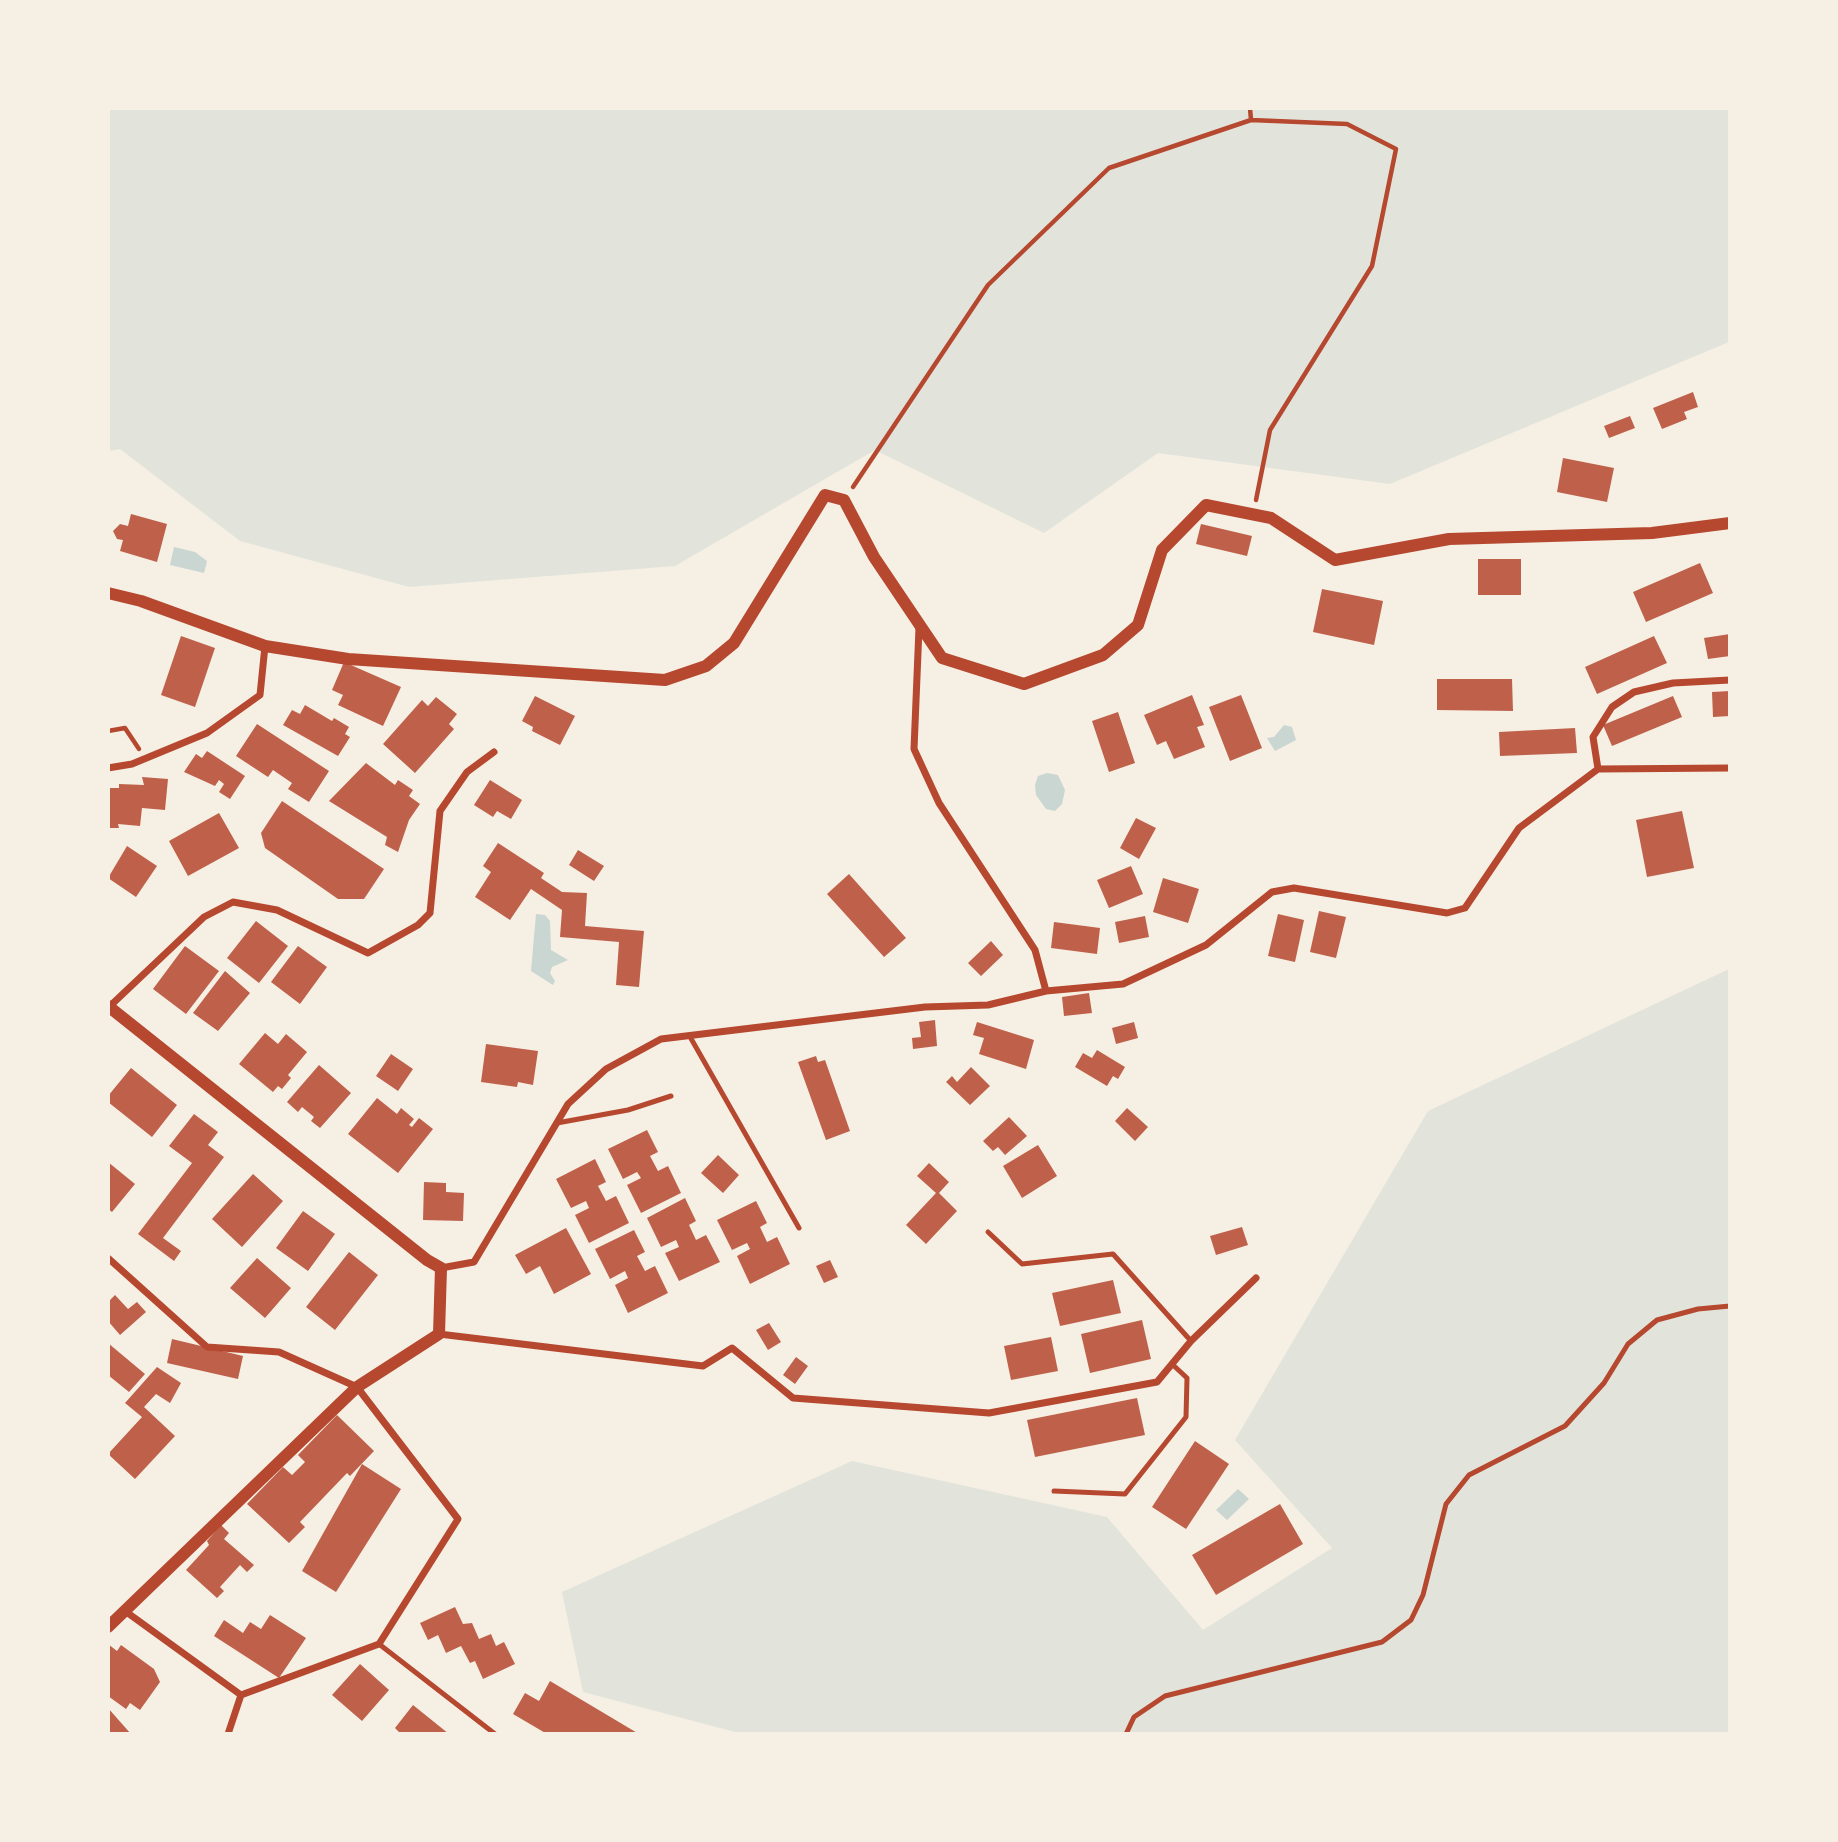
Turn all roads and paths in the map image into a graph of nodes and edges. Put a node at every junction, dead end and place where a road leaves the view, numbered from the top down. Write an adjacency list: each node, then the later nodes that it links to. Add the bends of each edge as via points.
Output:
1 (1250, 108): 2 (path)
2 (1251, 120): 3 (path, via 1109,168 988,285); 4 (path, via 1346,124 1396,149 1373,266 1270,430)
3 (844, 500): 7 (street, via 874,556); 8 (street, via 825,495 734,643 706,666 665,681 348,659)
4 (1253, 514): 5 (street, via 1271,518 1335,560 1448,539 1652,533); 7 (street, via 1206,505 1162,550 1138,625 1103,655 1024,684 942,657)
5 (1730, 523)
6 (108, 593): 8 (street)
7 (919, 623): 16 (street, via 914,749 939,803 1035,950)
8 (265, 646): 12 (street, via 260,695 207,733)
9 (1730, 680): 15 (street, via 1673,683 1634,692 1612,707 1593,737)
10 (108, 731): 12 (path, via 125,728)
11 (494, 752): 17 (street, via 467,772 440,811 430,913 418,925 368,953 276,910 233,902 204,917)
12 (145, 759): 13 (street)
13 (108, 768)
14 (1730, 768): 15 (street)
15 (1598, 769): 16 (street, via 1519,828 1465,908 1447,913 1294,888 1272,892 1206,946 1123,984)
16 (1046, 991): 18 (street, via 988,1005 925,1007)
17 (109, 1007): 24 (street)
18 (690, 1035): 20 (street, via 661,1039 606,1069 568,1104); 21 (lane)
19 (671, 1096): 20 (lane, via 628,1110)
20 (557, 1122): 24 (street, via 474,1262)
21 (799, 1228)
22 (989, 1232): 28 (lane, via 1022,1265 1113,1254)
23 (110, 1261): 30 (street, via 207,1347 279,1352)
24 (441, 1268): 27 (street)
25 (1256, 1278): 28 (street)
26 (1730, 1306): 38 (lane, via 1657,1320 1628,1344 1604,1383 1565,1426 1469,1475 1446,1504 1423,1595 1411,1620 1382,1642 1165,1696 1134,1717)
27 (439, 1334): 29 (street, via 703,1366 732,1349 793,1398 989,1413 1157,1381); 30 (street)
28 (1191, 1342): 29 (street)
29 (1172, 1364): 31 (lane, via 1187,1378 1186,1417 1125,1494)
30 (357, 1387): 32 (street); 34 (street, via 458,1519)
31 (1054, 1491)
32 (125, 1611): 33 (street); 35 (street)
33 (108, 1627)
34 (379, 1644): 35 (street); 37 (lane)
35 (241, 1695): 36 (street)
36 (228, 1734)
37 (495, 1734)
38 (1126, 1734)

